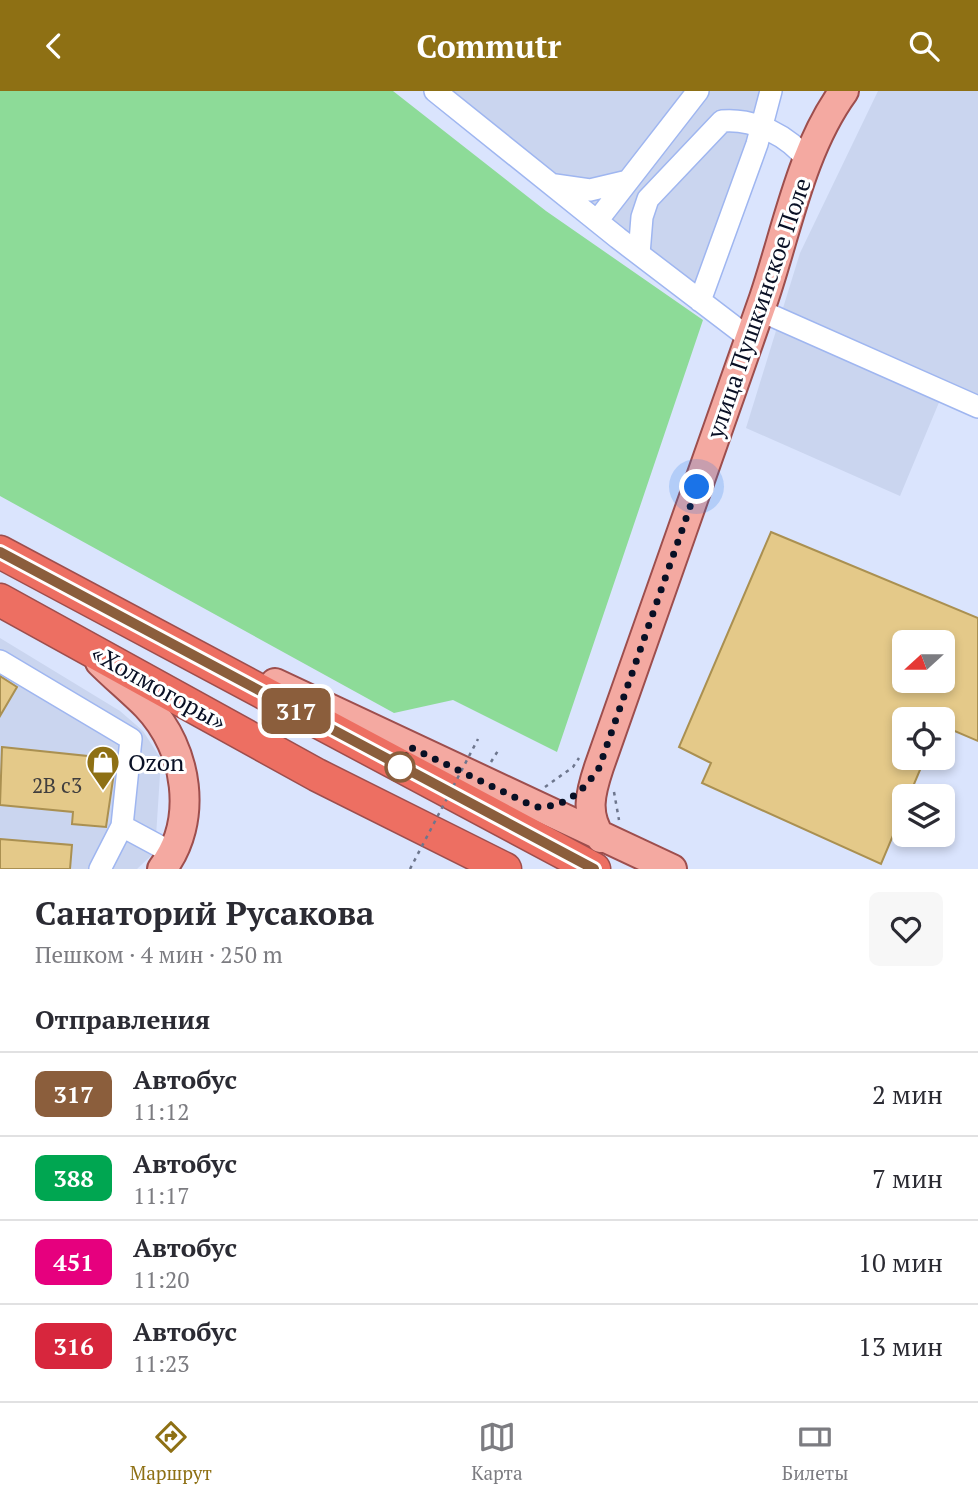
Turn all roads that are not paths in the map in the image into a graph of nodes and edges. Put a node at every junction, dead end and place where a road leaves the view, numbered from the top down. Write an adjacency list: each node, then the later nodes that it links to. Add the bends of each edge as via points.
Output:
1 (435, 91): 8 (lane)
2 (698, 91): 7 (lane)
3 (771, 91): 5 (lane)
4 (838, 96): 6 (main road, улица Пушкинское Поле)
5 (760, 136): 6 (lane, via 795,144); 10 (lane, via 742,119 722,121 648,198); 11 (lane)
6 (808, 161): 12 (main road, улица Пушкинское Поле)
7 (628, 181): 8 (lane, via 590,190); 9 (lane)
8 (553, 185): 9 (lane)
9 (597, 221): 10 (lane)
10 (639, 254): 11 (lane)
11 (700, 301): 13 (lane)
12 (759, 310): 13 (main road, улица Пушкинское Поле); 14 (lane)
13 (749, 338): 20 (main road, улица Пушкинское Поле)
14 (978, 407)
15 (0, 552): 17 (highway, «Холмогоры»)
16 (0, 600): 18 (highway, «Холмогоры»)
17 (127, 622): 21 (main road); 27 (highway, «Холмогоры»)
18 (77, 642): 24 (main road, via 149,708 176,750 185,786 183,820); 26 (highway, «Холмогоры», via 317,775)
19 (0, 661): 22 (lane, via 131,739)
20 (592, 758): 21 (main road, улица Пушкинское Поле, via 583,789 567,803 553,807); 23 (main road, улица Пушкинское Поле, via 589,811)
21 (538, 797): 23 (main road)
22 (122, 826): 24 (lane); 25 (lane)
23 (601, 838): 28 (main road)
24 (168, 861)
25 (100, 869)
26 (505, 869)
27 (594, 869)
28 (672, 869)

